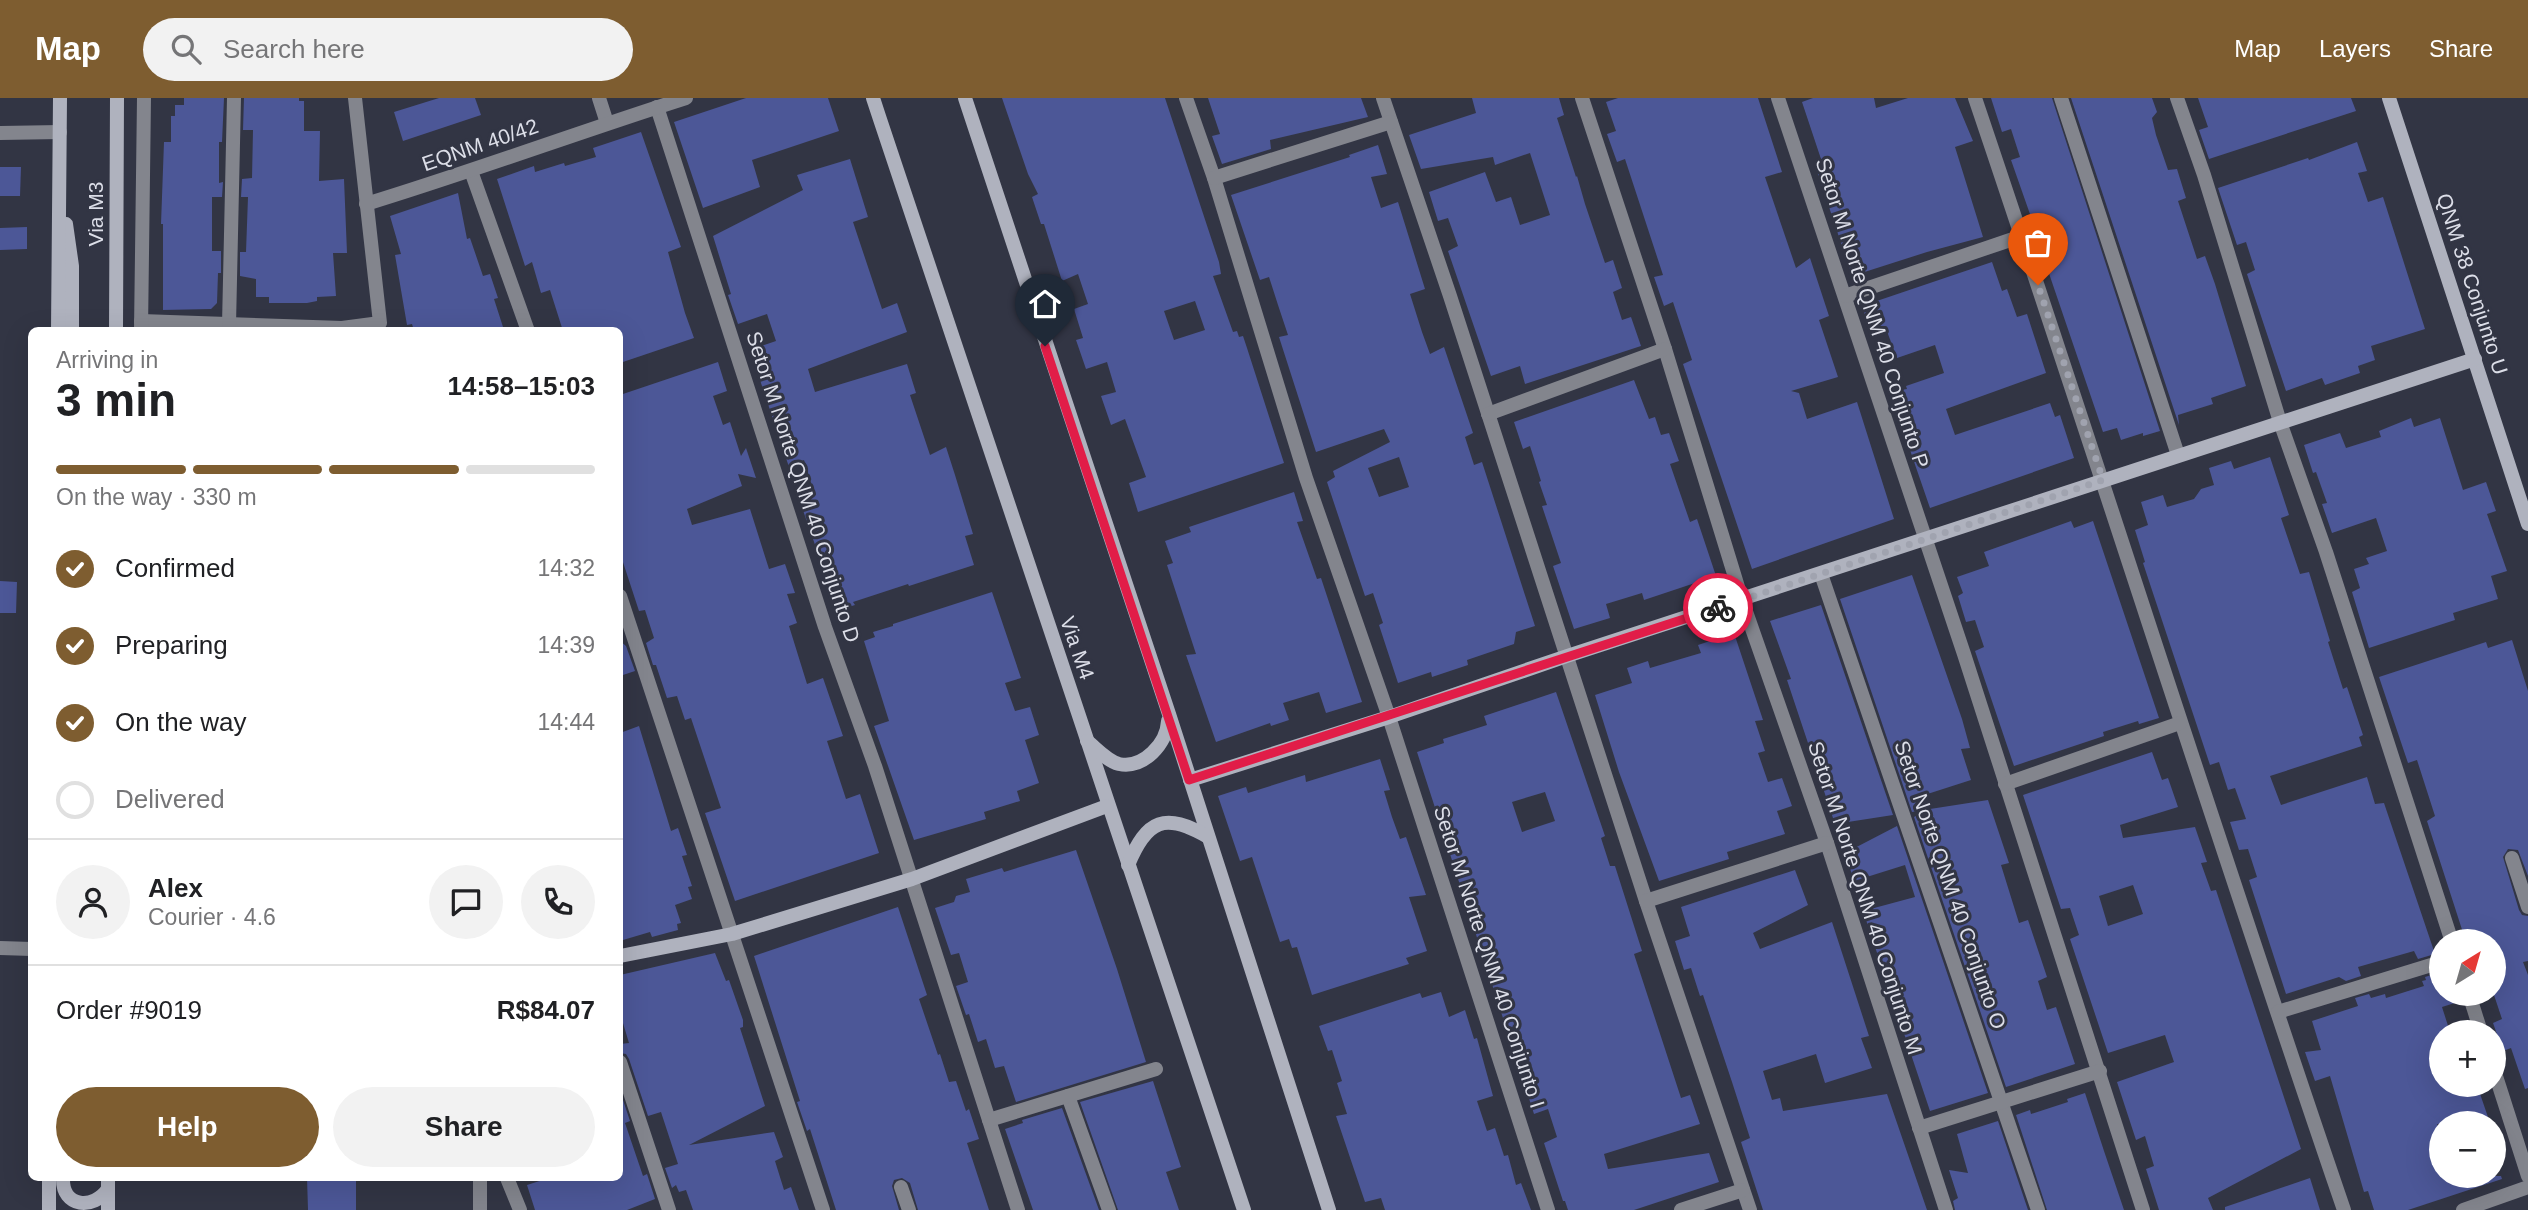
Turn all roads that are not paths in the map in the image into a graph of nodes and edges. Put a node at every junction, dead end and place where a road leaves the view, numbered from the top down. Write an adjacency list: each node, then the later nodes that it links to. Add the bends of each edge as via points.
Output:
1 (60, 98): 21 (main road)
2 (117, 98): 33 (main road, Via M3)
3 (144, 98): 30 (street)
4 (234, 98): 29 (street)
5 (355, 98): 26 (street)
6 (599, 98): 20 (street)
7 (686, 98): 18 (street, EQNM 40/42)
8 (873, 98): 52 (main road, Via M4)
9 (965, 98): 49 (main road)
10 (1186, 98): 24 (street, Setor M Norte QNM 40 Conjunto I)
11 (1383, 98): 19 (street)
12 (1582, 98): 37 (street, Setor M Norte QNM 40 Conjunto M)
13 (1778, 98): 28 (street, Setor M Norte QNM 40 Conjunto P)
14 (1975, 98): 27 (street)
15 (2061, 98): 41 (street)
16 (2177, 98): 40 (street)
17 (2389, 98): 38 (main road, QNM 38 Conjunto U)
18 (657, 107): 20 (street, EQNM 40/42); 60 (street, Setor M Norte QNM 40 Conjunto D, via 825,627)
19 (1391, 122): 24 (street); 39 (street)
20 (607, 123): 23 (street, EQNM 40/42)
21 (60, 132): 22 (street); 25 (main road)
22 (0, 133)
23 (471, 171): 26 (street, EQNM 40/42); 36 (street)
24 (1214, 178): 50 (street, Setor M Norte QNM 40 Conjunto I, via 1306,478)
25 (60, 181): 31 (main road); 32 (main road, via 72,266)
26 (366, 204): 35 (street)
27 (2022, 236): 28 (street); 42 (street)
28 (1845, 296): 44 (street, Setor M Norte QNM 40 Conjunto P)
29 (229, 325): 30 (street); 34 (street)
30 (141, 326)
31 (58, 327)
32 (72, 327)
33 (116, 327)
34 (259, 327)
35 (382, 327)
36 (527, 327)
37 (1665, 349): 39 (street); 46 (street, Setor M Norte QNM 40 Conjunto M)
38 (2474, 359): 40 (main road); 43 (main road, QNM 38 Conjunto U)
39 (1488, 414): 48 (street)
40 (2280, 422): 41 (main road); 63 (street)
41 (2178, 455): 42 (main road)
42 (2103, 480): 44 (main road); 51 (street)
43 (2528, 524)
44 (1925, 540): 45 (main road); 54 (street, Setor M Norte QNM 40 Conjunto P)
45 (1821, 575): 46 (main road); 75 (street, Setor Norte QNM 40 Conjunto O)
46 (1742, 600): 48 (main road); 57 (street, Setor M Norte QNM 40 Conjunto M)
47 (623, 605): 64 (street)
48 (1567, 656): 50 (main road); 61 (street)
49 (1169, 714): 52 (main road, via 1167,734 1158,748 1133,762 1119,764); 53 (main road)
50 (1389, 717): 53 (main road); 98 (street, Setor M Norte QNM 40 Conjunto I)
51 (2180, 723): 54 (street); 69 (street)
52 (1086, 740): 55 (main road, Via M4)
53 (1189, 780): 56 (main road)
54 (2005, 784): 72 (street, Setor M Norte QNM 40 Conjunto P)
55 (1107, 806): 59 (main road, Via M4); 60 (main road)
56 (1208, 837): 59 (main road, via 1177,822 1161,823 1146,833); 97 (main road)
57 (1827, 843): 61 (street); 77 (street, Setor M Norte QNM 40 Conjunto M)
58 (2512, 858): 62 (street)
59 (1128, 865): 96 (main road, Via M4)
60 (912, 878): 64 (main road); 76 (street, Setor M Norte QNM 40 Conjunto D)
61 (1646, 901): 86 (street)
62 (2528, 907)
63 (2448, 929)
64 (732, 934): 67 (main road); 92 (street)
65 (0, 948): 66 (street)
66 (28, 948)
67 (623, 955)
68 (2429, 966): 69 (street)
69 (2278, 1012): 104 (street)
70 (1156, 1069): 73 (street)
71 (623, 1071): 91 (street)
72 (2100, 1071): 75 (street); 103 (street, Setor M Norte QNM 40 Conjunto P)
73 (1068, 1096): 76 (street); 95 (street)
74 (2503, 1097): 78 (street)
75 (2002, 1102): 77 (street); 102 (street, Setor Norte QNM 40 Conjunto O)
76 (989, 1119): 94 (street, Setor M Norte QNM 40 Conjunto D)
77 (1919, 1128): 101 (street, Setor M Norte QNM 40 Conjunto M)
78 (2528, 1176)
79 (49, 1181): 87 (main road)
80 (63, 1181): 83 (main road, via 67,1196 79,1205 93,1204 105,1195)
81 (480, 1181): 89 (street)
82 (508, 1181): 90 (street)
83 (108, 1184): 88 (main road)
84 (901, 1187): 93 (street)
85 (2528, 1187): 105 (street)
86 (1744, 1189): 99 (street); 100 (street)
87 (49, 1210)
88 (108, 1210)
89 (480, 1210)
90 (520, 1210)
91 (669, 1210)
92 (823, 1210)
93 (909, 1210)
94 (1018, 1210)
95 (1110, 1210)
96 (1244, 1210)
97 (1329, 1210)
98 (1548, 1210)
99 (1681, 1210)
100 (1750, 1210)
101 (1946, 1210)
102 (2038, 1210)
103 (2143, 1210)
104 (2344, 1210)
105 (2463, 1210)

